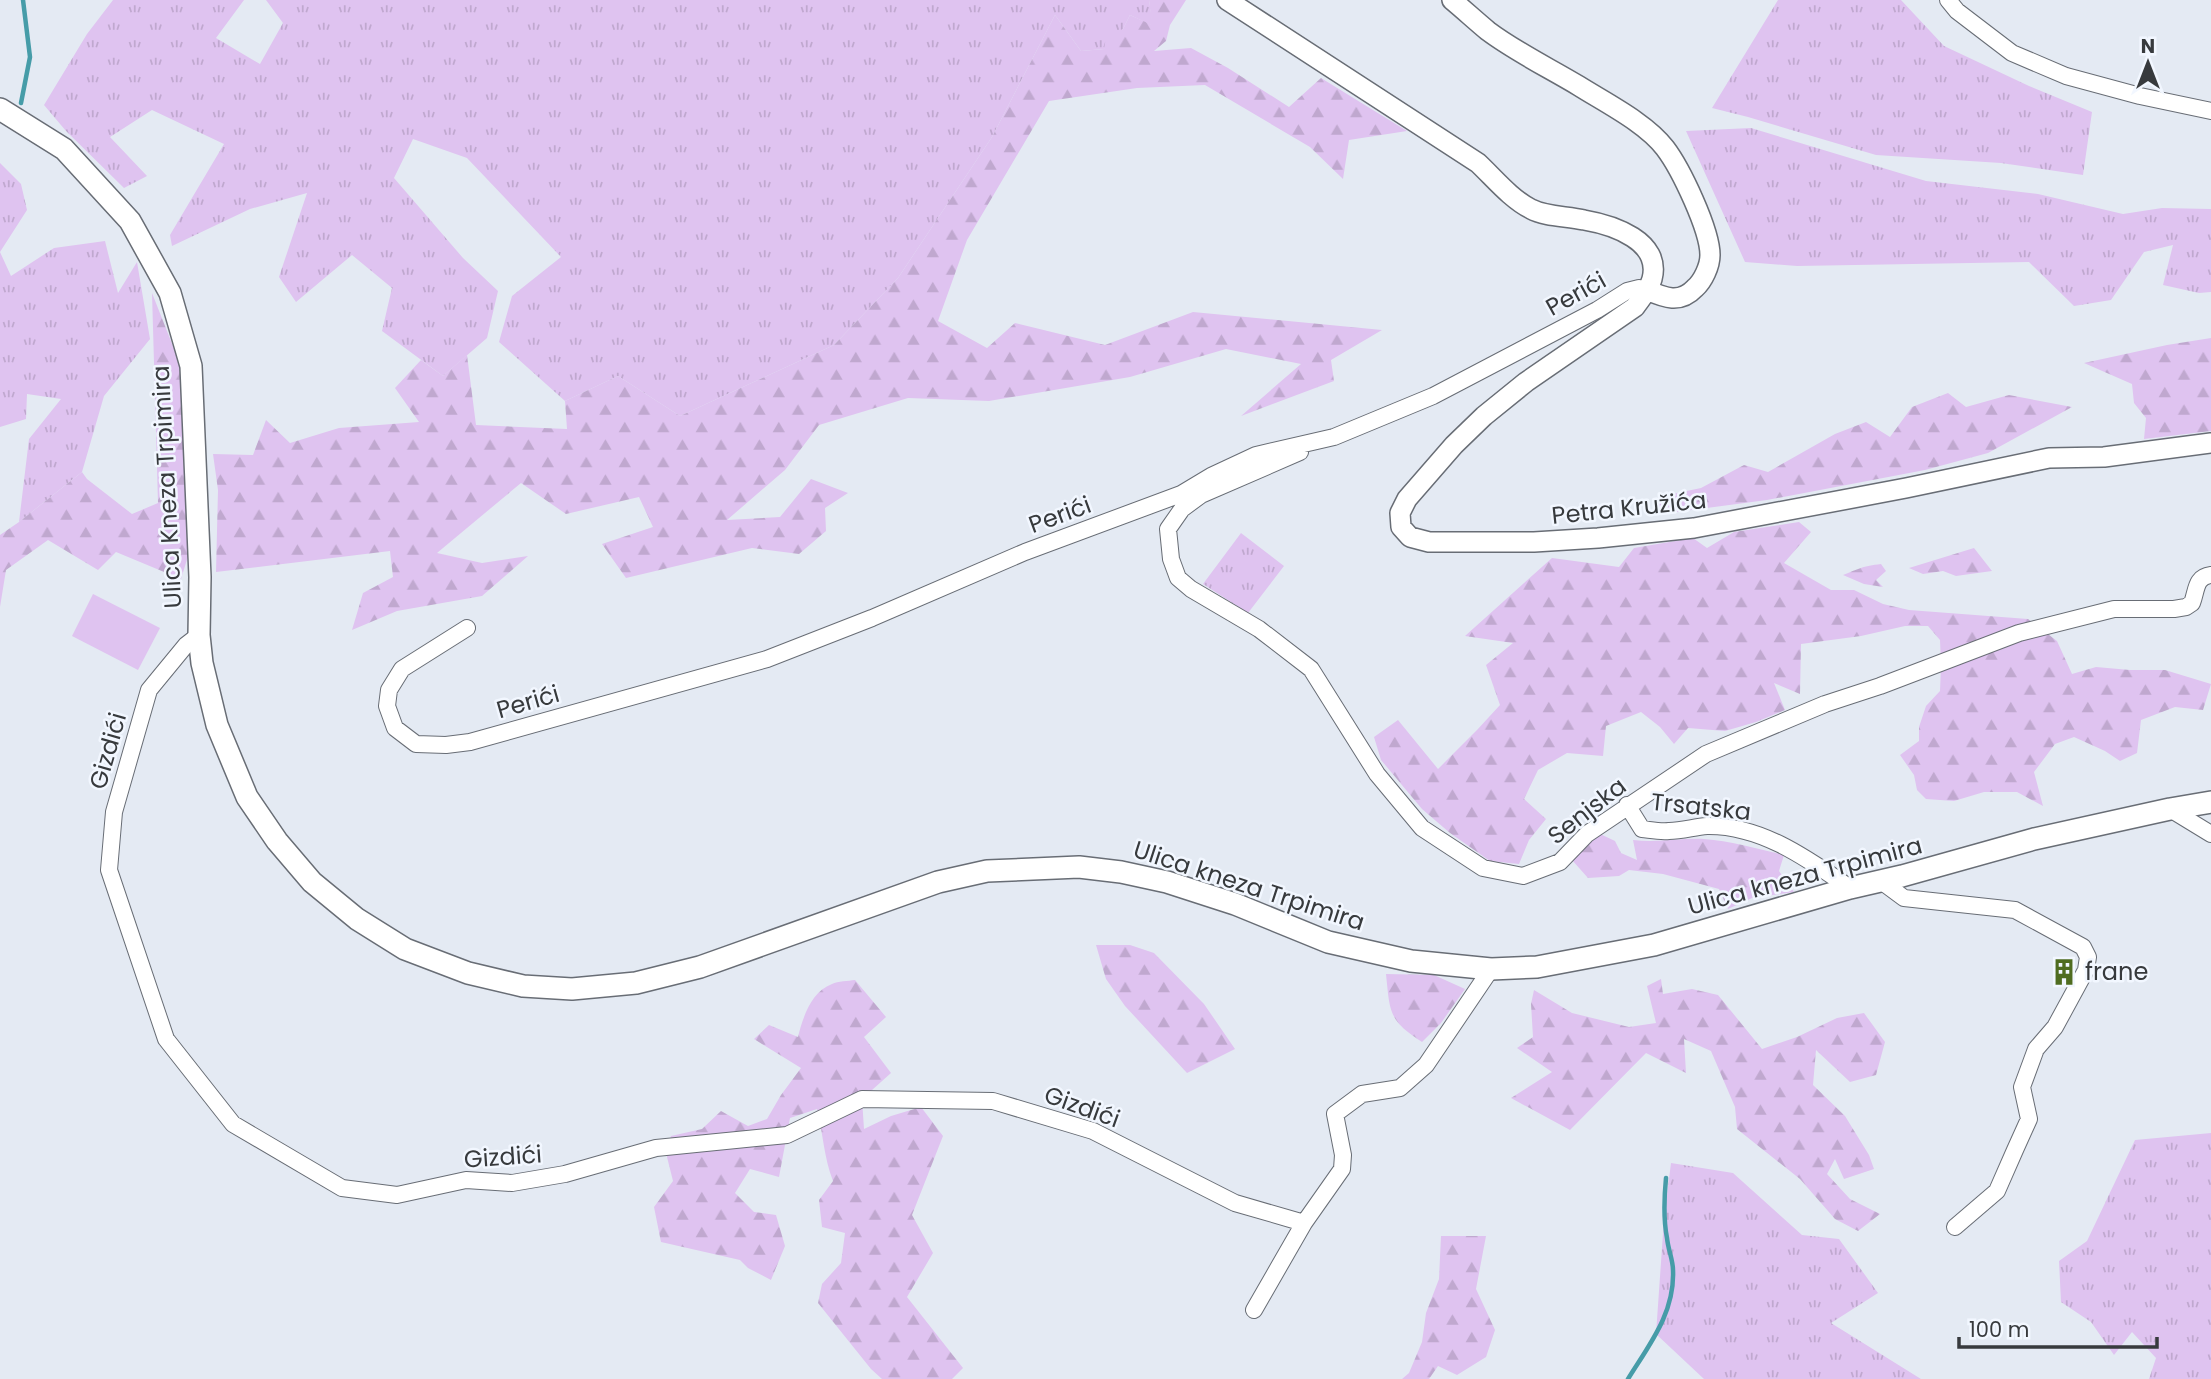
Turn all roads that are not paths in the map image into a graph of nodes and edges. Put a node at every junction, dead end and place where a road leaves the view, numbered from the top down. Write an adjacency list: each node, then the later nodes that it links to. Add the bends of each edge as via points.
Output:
1 (1227, 0): 6 (street, via 1478,163 1531,209 1587,220 1637,240 1653,264)
2 (1452, 0): 6 (street, via 1490,32 1625,115 1665,148 1707,234 1711,257 1697,287 1685,297 1663,298)
3 (1948, 0): 5 (street, via 2012,52 2066,76)
4 (0, 109): 11 (main road, Ulica Kneza Trpimira, via 64,149 121,210 170,293 191,366)
5 (2211, 111)
6 (1647, 290): 7 (street, Perići, via 1627,291 1433,396); 8 (street, Petra Kružića, via 1635,307 1525,382 1454,445 1400,513 1401,527 1410,537 1429,542 1534,542 1694,528 2049,458 2104,457)
7 (1334, 436): 10 (street, Perići, via 1255,455 1181,494 1024,552 767,659 470,742 416,744 395,728 387,706 389,690 402,669); 14 (street, Senjska, via 1201,495 1182,509 1168,529 1178,578 1259,629 1311,669 1377,774 1422,828 1483,868 1523,876 1560,862 1587,834)
8 (2211, 443)
9 (2208, 584): 14 (street, Senjska, via 2202,577 2198,581 2192,603 2186,607 2114,609 2019,633 1825,704 1706,754)
10 (467, 628)
11 (199, 635): 12 (main road, Ulica Kneza Trpimira); 20 (street, Gizdići, via 149,690 114,812 109,870 166,1040 233,1124 342,1188 397,1195 466,1181 512,1183 552,1177 656,1148 787,1135 862,1099 993,1101 1093,1131 1235,1203)
12 (217, 725): 19 (main road, Ulica kneza Trpimira, via 247,797 312,882 357,919 405,949 468,973 523,986 572,989 636,983 700,967 938,882 1036,867 1079,867 1167,882 1328,942 1411,961)
13 (2211, 802): 15 (main road, Ulica kneza Trpimira)
14 (1627, 805): 18 (street, Trsatska, via 1642,829 1668,832 1707,826 1739,829 1775,841)
15 (2170, 809): 16 (street); 17 (main road, Ulica kneza Trpimira, via 2034,839)
16 (2211, 834)
17 (1881, 881): 18 (main road, Ulica kneza Trpimira); 21 (street, via 1904,898 2015,910 2083,947 2088,957 2086,970 2055,1027 2036,1049 2022,1087 2029,1119 1997,1191)
18 (1850, 888): 19 (main road, Ulica kneza Trpimira, via 1654,945 1537,967)
19 (1491, 969): 20 (street, via 1426,1065 1400,1088 1362,1094 1335,1114 1342,1169)
20 (1304, 1223): 22 (street)
21 (1955, 1227)
22 (1254, 1310)

